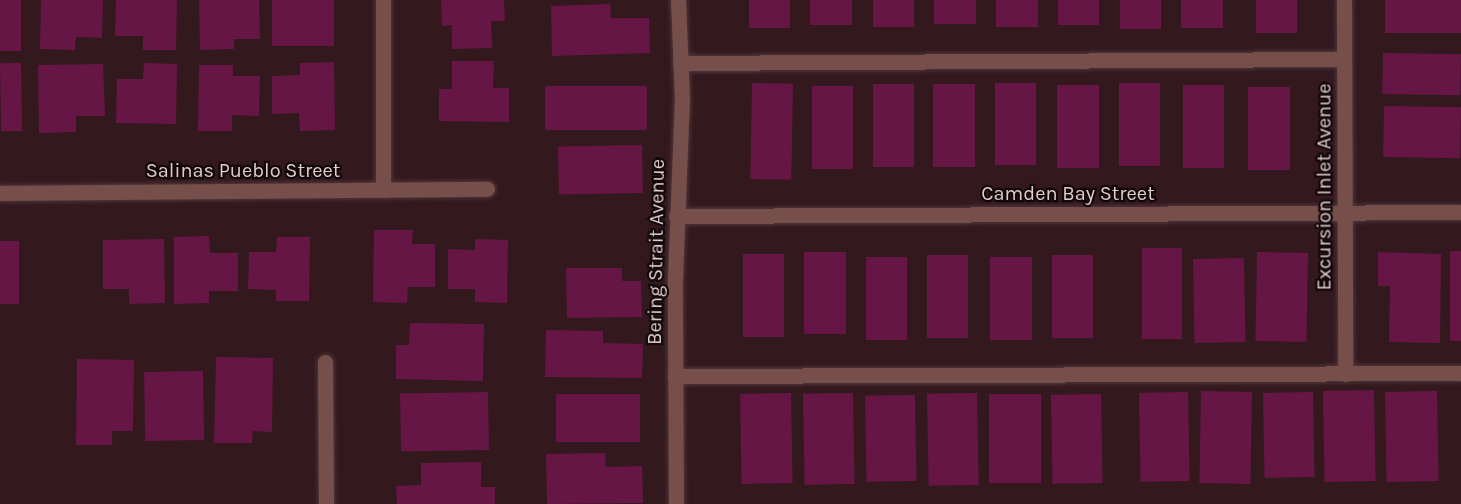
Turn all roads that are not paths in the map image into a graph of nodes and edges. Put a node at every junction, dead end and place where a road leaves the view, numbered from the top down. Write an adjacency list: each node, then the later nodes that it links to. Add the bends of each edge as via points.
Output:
1 (383, 0): 7 (street)
2 (678, 0): 5 (street, Bering Strait Avenue)
3 (1344, 0): 4 (street, Excursion Inlet Avenue)
4 (1344, 59): 5 (street); 9 (street, Excursion Inlet Avenue)
5 (680, 63): 11 (street, Bering Strait Avenue)
6 (487, 189): 7 (street, Salinas Pueblo Street)
7 (384, 190): 8 (street, Salinas Pueblo Street)
8 (0, 193)
9 (1345, 213): 10 (street, Camden Bay Street); 11 (street, Camden Bay Street); 13 (street, Excursion Inlet Avenue)
10 (1461, 213)
11 (676, 216): 15 (street, Bering Strait Avenue)
12 (326, 362): 16 (street)
13 (1345, 374): 14 (street); 15 (street)
14 (1461, 374)
15 (675, 376): 17 (street, Bering Strait Avenue)
16 (326, 504)
17 (676, 504)

